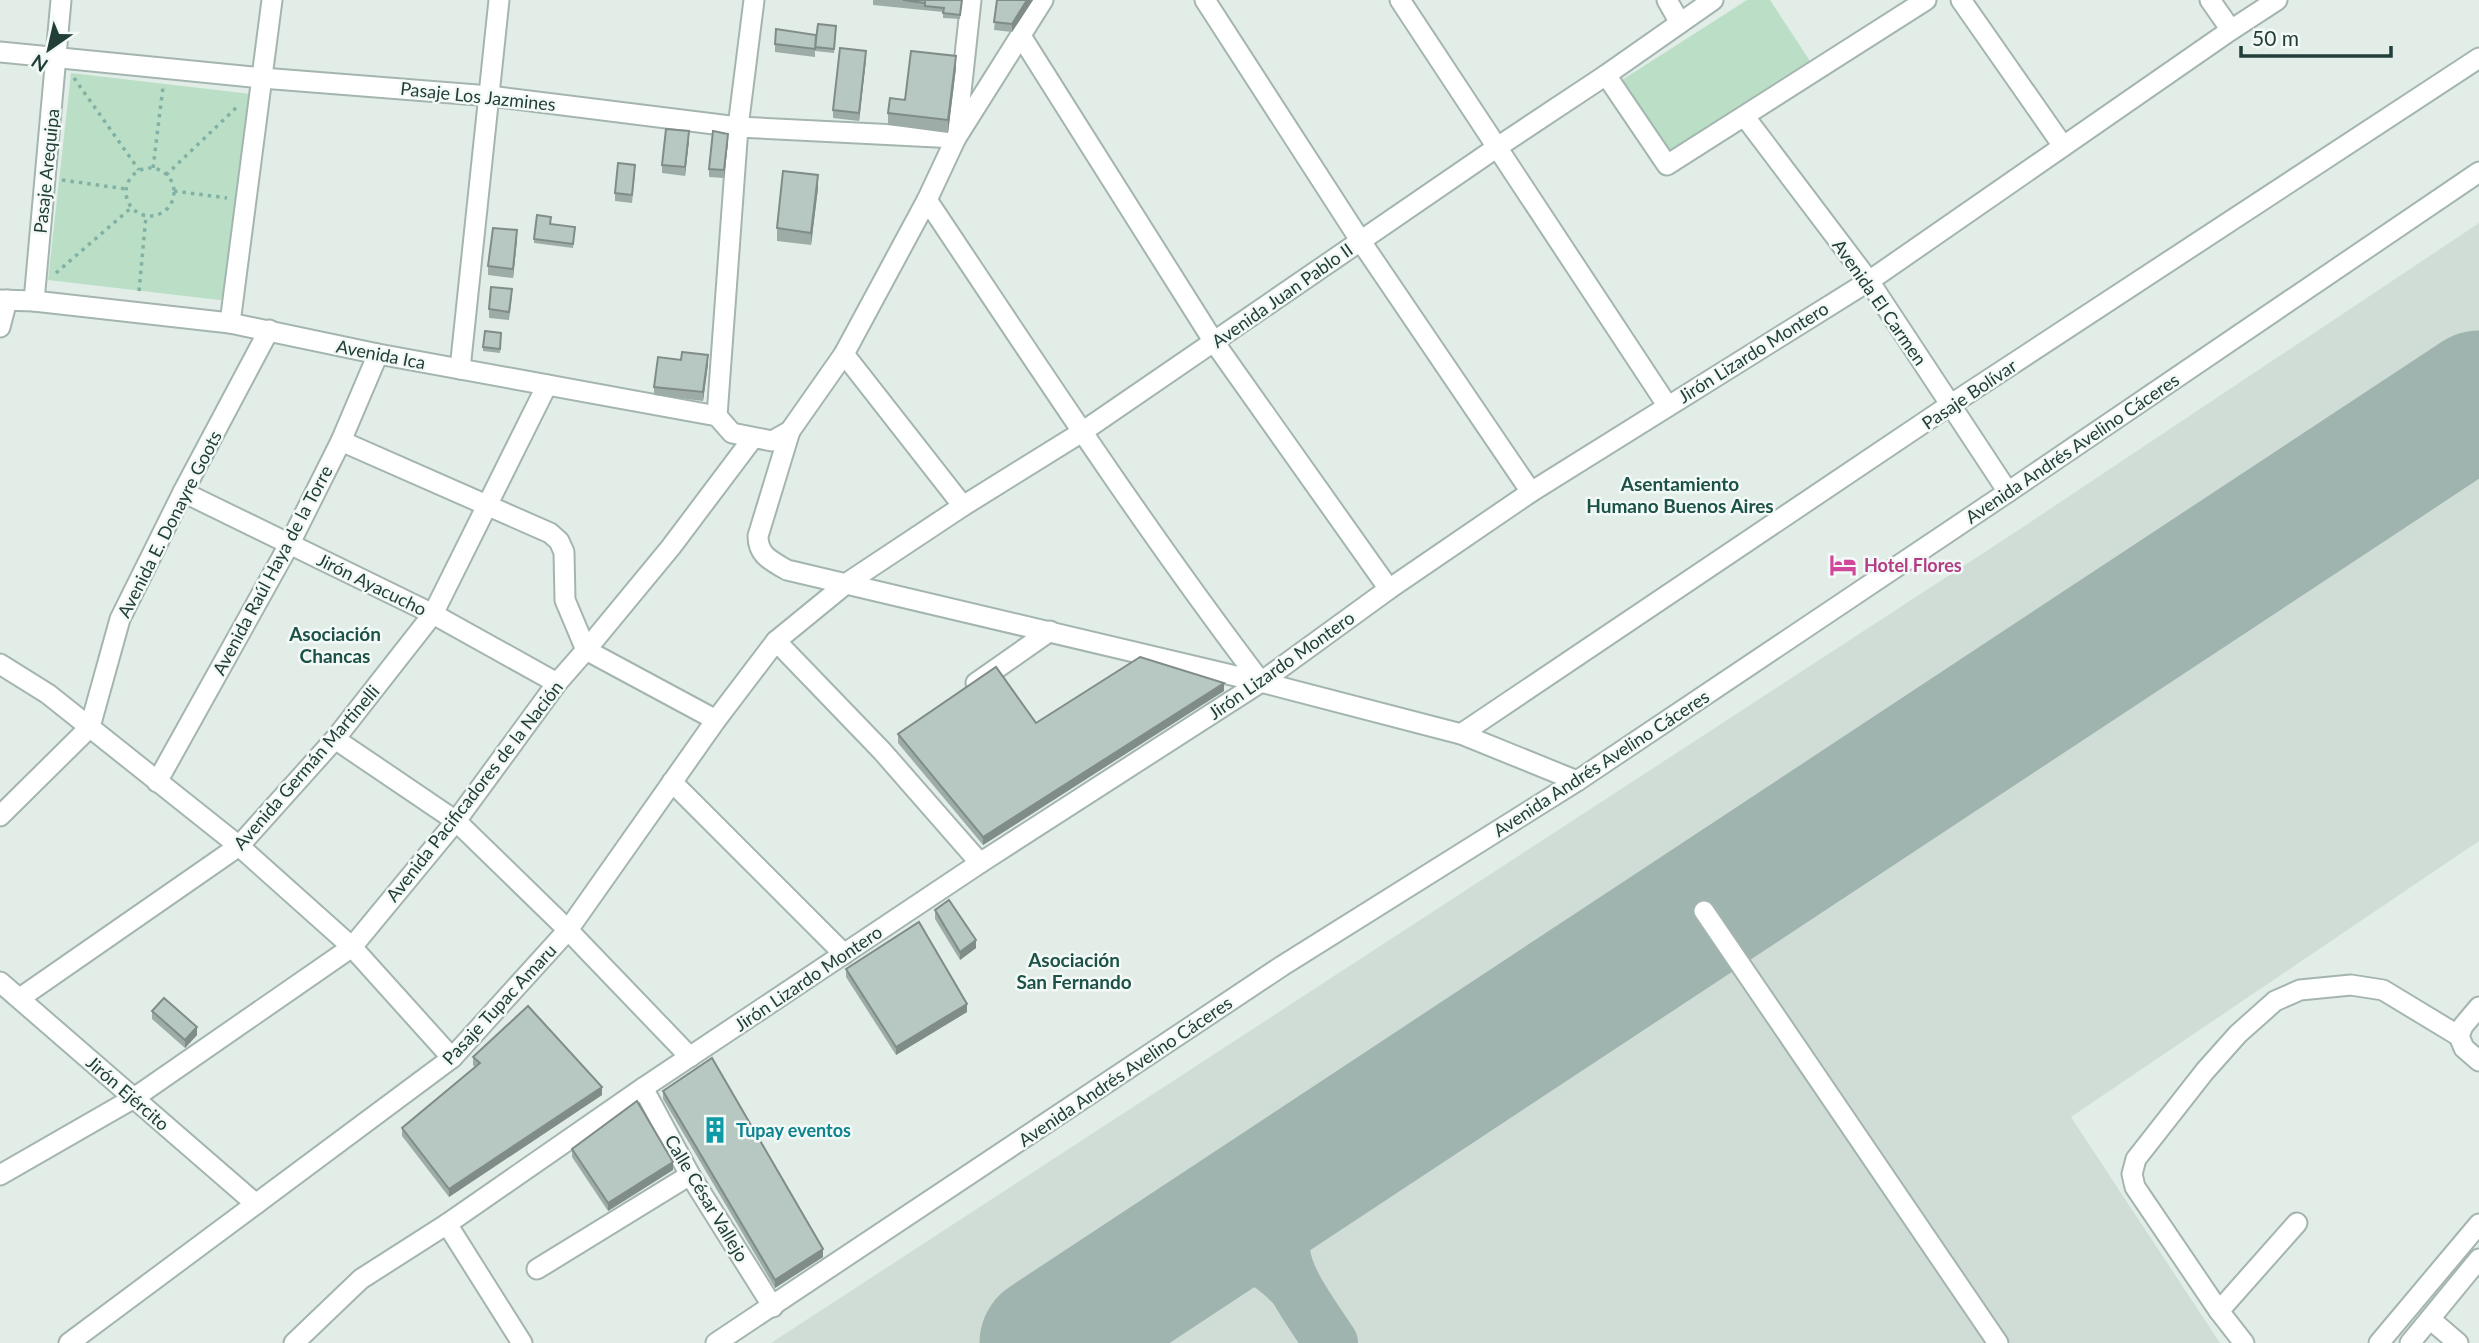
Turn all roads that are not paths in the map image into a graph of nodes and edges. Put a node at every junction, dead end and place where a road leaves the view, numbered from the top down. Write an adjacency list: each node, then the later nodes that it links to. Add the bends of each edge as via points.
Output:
1 (61, 0): 20 (street, Pasaje Arequipa)
2 (272, 0): 22 (street)
3 (499, 0): 23 (street)
4 (754, 0): 25 (street)
5 (971, 0): 26 (street)
6 (1043, 0): 17 (street)
7 (1205, 0): 31 (street)
8 (1400, 0): 28 (street)
9 (1667, 0): 15 (street)
10 (1713, 0): 15 (street, Avenida Juan Pablo II)
11 (1926, 0): 24 (street)
12 (1961, 0): 27 (street)
13 (2210, 0): 16 (street)
14 (2277, 0): 16 (street, Jirón Lizardo Montero)
15 (1680, 23): 21 (street, Avenida Juan Pablo II)
16 (2231, 30): 27 (street, Jirón Lizardo Montero)
17 (1021, 36): 26 (street); 38 (street)
18 (0, 52): 20 (street, Pasaje Los Jazmines)
19 (2479, 58): 44 (street, Pasaje Bolívar)
20 (64, 66): 22 (street, Pasaje Los Jazmines); 34 (street, Pasaje Arequipa)
21 (1606, 75): 24 (street, via 1667,165); 28 (street, Avenida Juan Pablo II)
22 (262, 78): 23 (street, Pasaje Los Jazmines); 35 (street)
23 (490, 96): 25 (street, Pasaje Los Jazmines); 41 (street)
24 (1745, 117): 32 (street, Avenida El Carmen)
25 (738, 127): 26 (street, Pasaje Los Jazmines); 45 (street)
26 (956, 138): 30 (street)
27 (2063, 146): 32 (street, Jirón Lizardo Montero)
28 (1496, 148): 31 (street, Avenida Juan Pablo II); 43 (street)
29 (2479, 172): 52 (street, Avenida Andrés Avelino Cáceres)
30 (927, 200): 40 (street); 47 (street)
31 (1360, 240): 38 (street, Avenida Juan Pablo II); 51 (street)
32 (1869, 281): 43 (street, Jirón Lizardo Montero); 44 (street, Avenida El Carmen)
33 (3, 300): 34 (street, Avenida Ica); 36 (street)
34 (34, 301): 35 (street, Avenida Ica)
35 (230, 323): 37 (street, Avenida Ica)
36 (0, 327)
37 (269, 330): 39 (street, Avenida Ica); 50 (street, Avenida E. Donayre Goots)
38 (1214, 342): 47 (street, Avenida Juan Pablo II); 57 (street)
39 (378, 354): 41 (street, Avenida Ica); 49 (street, Avenida Raúl Haya de la Torre)
40 (844, 354): 46 (street); 54 (street)
41 (460, 369): 42 (street, Avenida Ica)
42 (547, 385): 45 (street, Avenida Ica); 53 (street, Avenida Germán Martinelli)
43 (1667, 405): 51 (street, Jirón Lizardo Montero)
44 (1950, 405): 52 (street, Avenida El Carmen); 68 (street, Pasaje Bolívar)
45 (718, 416): 48 (street, Avenida Ica, via 732,433)
46 (790, 430): 48 (street, via 772,441); 56 (street, via 758,546 766,558 788,570)
47 (1082, 432): 54 (street, Avenida Juan Pablo II); 63 (street)
48 (752, 438): 61 (street, Avenida Pacificadores de la Nación)
49 (341, 440): 53 (street); 55 (street, Avenida Raúl Haya de la Torre)
50 (183, 492): 55 (street, Jirón Ayacucho); 67 (street, Avenida E. Donayre Goots, via 120,619)
51 (1531, 492): 57 (street, Jirón Lizardo Montero)
52 (2008, 492): 70 (street, Avenida Andrés Avelino Cáceres)
53 (487, 506): 58 (street, Avenida Germán Martinelli); 61 (street, via 559,541 564,552 565,600)
54 (963, 506): 56 (street, Avenida Juan Pablo II)
55 (290, 543): 58 (street, Jirón Ayacucho); 71 (street, Avenida Raúl Haya de la Torre)
56 (847, 583): 59 (street); 60 (street, Pasaje Tupac Amaru)
57 (1389, 589): 63 (street, Jirón Lizardo Montero)
58 (433, 614): 64 (street, Jirón Ayacucho); 69 (street, Avenida Germán Martinelli)
59 (1050, 631): 63 (street); 65 (street)
60 (776, 640): 66 (street, Pasaje Tupac Amaru); 76 (street, via 888,747)
61 (586, 650): 64 (street, Avenida Pacificadores de la Nación); 66 (street)
62 (0, 664): 67 (street)
63 (1261, 682): 68 (street); 76 (street, Jirón Lizardo Montero)
64 (556, 683): 74 (street, Avenida Pacificadores de la Nación)
65 (960, 695)
66 (716, 720): 72 (street, Pasaje Tupac Amaru)
67 (90, 727): 71 (street); 73 (street, Avenida E. Donayre Goots)
68 (1461, 734): 70 (street)
69 (335, 739): 74 (street); 75 (street, Avenida Germán Martinelli)
70 (1577, 781): 98 (street, Avenida Andrés Avelino Cáceres, via 1282,966)
71 (157, 782): 75 (street)
72 (672, 782): 78 (street, Pasaje Tupac Amaru); 80 (street)
73 (0, 816)
74 (456, 821): 78 (street); 79 (street, Avenida Pacificadores de la Nación)
75 (239, 846): 79 (street); 82 (street, Avenida Germán Martinelli)
76 (980, 863): 80 (street, Jirón Lizardo Montero)
77 (1704, 911): 105 (street)
78 (568, 930): 85 (street); 86 (street, Pasaje Tupac Amaru)
79 (352, 947): 86 (street); 89 (street, Avenida Pacificadores de la Nación)
80 (844, 954): 85 (street, Jirón Lizardo Montero)
81 (0, 982): 82 (street, Jirón Ejército)
82 (20, 998): 89 (street, Jirón Ejército)
83 (2479, 1007): 84 (street)
84 (2459, 1037): 87 (street); 99 (street, via 2383,990 2351,985 2300,989 2275,1001 2205,1071 2136,1159 2132,1174 2136,1187)
85 (690, 1057): 88 (street, Jirón Lizardo Montero)
86 (452, 1058): 92 (street, Pasaje Tupac Amaru)
87 (2479, 1061)
88 (643, 1088): 91 (street, Calle César Vallejo); 94 (street, Jirón Lizardo Montero)
89 (134, 1098): 90 (street, Avenida Pacificadores de la Nación); 92 (street, Jirón Ejército)
90 (0, 1175)
91 (690, 1175): 97 (street); 98 (street, Calle César Vallejo)
92 (256, 1204): 101 (street, Pasaje Tupac Amaru)
93 (2297, 1223): 99 (street)
94 (447, 1224): 102 (street, Jirón Lizardo Montero, via 361,1279); 103 (street)
95 (2479, 1224): 107 (street)
96 (2479, 1259): 100 (street)
97 (537, 1269)
98 (773, 1307): 104 (street, Avenida Andrés Avelino Cáceres)
99 (2218, 1311): 106 (street)
100 (2430, 1319): 108 (street); 109 (street)
101 (69, 1343)
102 (294, 1343)
103 (522, 1343)
104 (716, 1343)
105 (1998, 1343)
106 (2244, 1343)
107 (2379, 1343)
108 (2410, 1343)
109 (2458, 1343)

